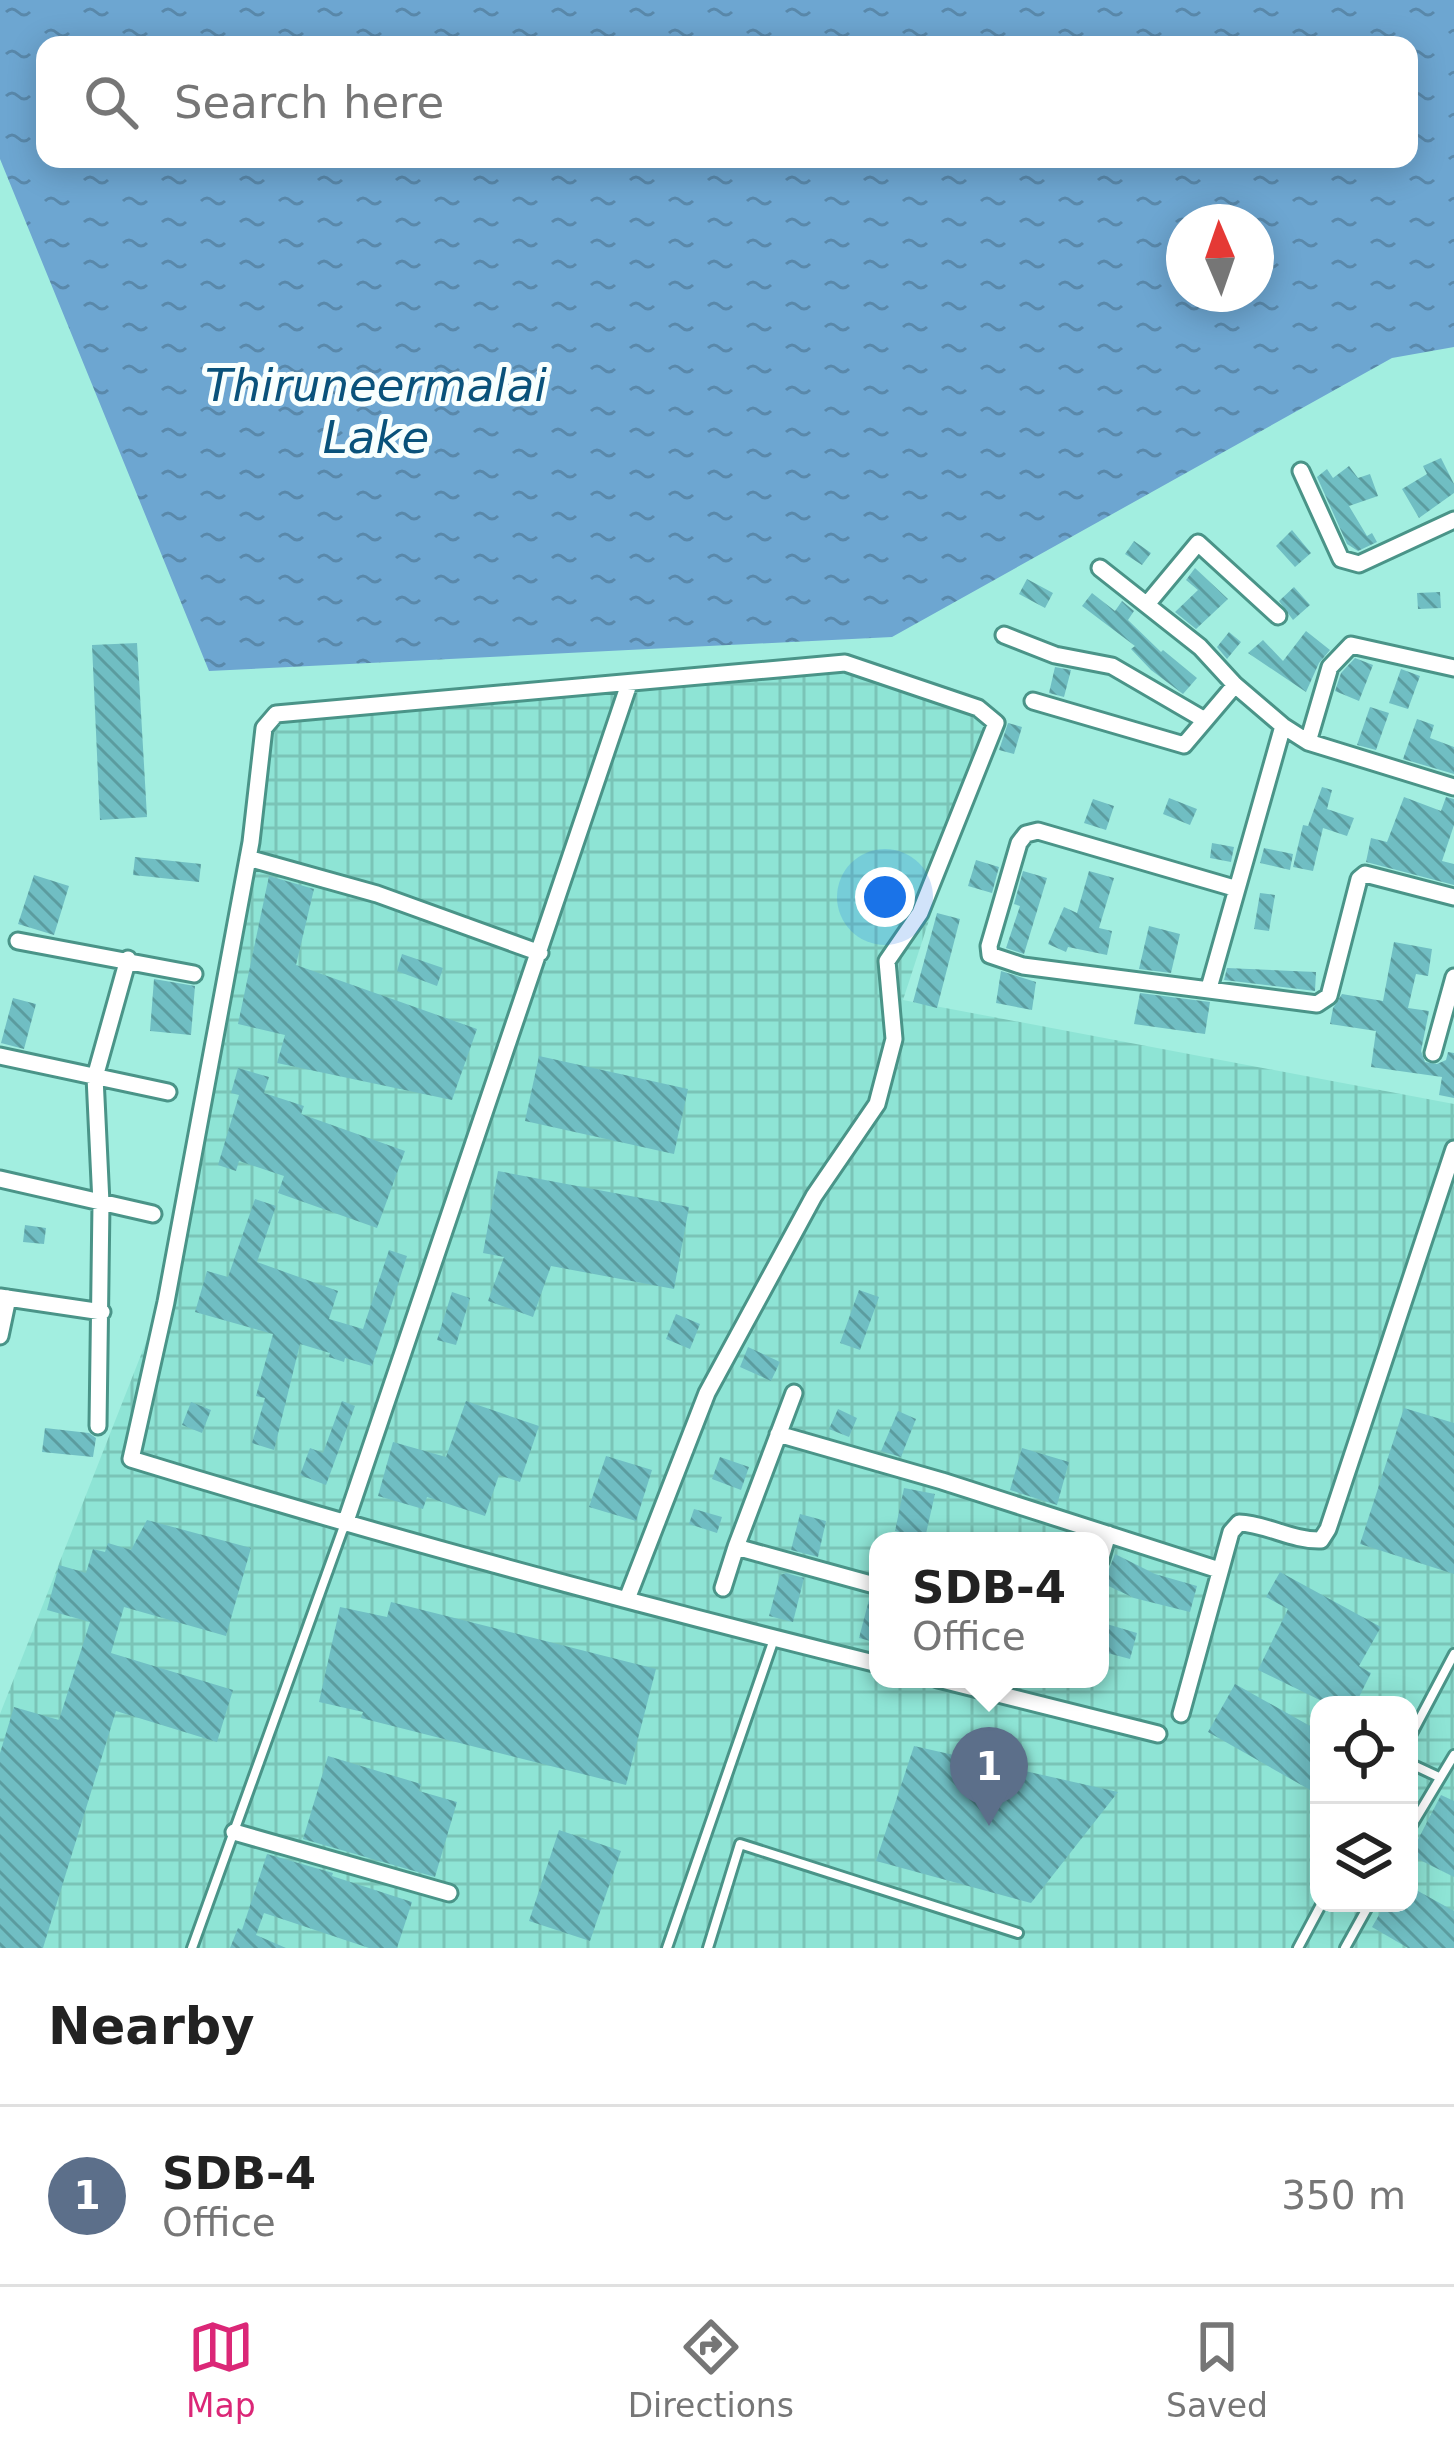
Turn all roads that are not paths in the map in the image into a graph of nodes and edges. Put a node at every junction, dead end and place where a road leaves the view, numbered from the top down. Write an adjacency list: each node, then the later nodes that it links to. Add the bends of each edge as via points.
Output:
1 (1301, 471): 2 (street, via 1349,564)
2 (1454, 520)
3 (1100, 568): 4 (street)
4 (1148, 603): 5 (street, via 1198,543); 9 (street)
5 (1279, 616)
6 (1004, 635): 11 (street, via 1112,666)
7 (1454, 668): 13 (street, via 1351,645 1330,667)
8 (629, 684): 15 (street, via 276,714 264,728); 19 (street); 45 (street, via 845,663 978,708 996,723 920,913 887,961 895,1039 877,1104 814,1196 707,1393)
9 (1235, 686): 11 (street); 12 (street)
10 (1034, 701): 11 (street, via 1184,745)
11 (1203, 719)
12 (1282, 726): 13 (street); 16 (street)
13 (1308, 742): 14 (street)
14 (1454, 788)
15 (248, 858): 19 (street); 38 (street, via 131,1459)
16 (1234, 889): 23 (street); 23 (street, via 1038,831 1025,834 989,946 990,956 1024,966)
17 (1454, 897): 23 (street, via 1373,873 1359,879 1324,1003)
18 (18, 941): 20 (street)
19 (540, 953): 38 (street)
20 (128, 959): 21 (street); 26 (street)
21 (194, 974)
22 (1454, 977): 24 (street)
23 (1209, 988)
24 (1433, 1054)
25 (0, 1056): 26 (street)
26 (95, 1077): 27 (street); 30 (street)
27 (168, 1092)
28 (1454, 1149): 42 (street, via 1328,1529 1321,1540 1306,1540 1239,1523)
29 (0, 1179): 30 (street)
30 (101, 1202): 31 (street); 33 (street)
31 (153, 1214)
32 (4, 1298): 33 (street); 34 (street)
33 (101, 1312): 36 (street)
34 (0, 1336)
35 (794, 1393): 37 (street)
36 (98, 1426)
37 (778, 1435): 39 (street); 41 (street)
38 (345, 1524): 45 (street); 57 (lane)
39 (1101, 1532)
40 (1109, 1534): 42 (street)
41 (736, 1547): 43 (street); 44 (street)
42 (1219, 1570): 50 (street)
43 (869, 1584)
44 (723, 1588)
45 (626, 1599): 46 (street)
46 (775, 1638): 48 (street); 63 (lane)
47 (1454, 1654): 51 (lane)
48 (869, 1662)
49 (974, 1688): 52 (street)
50 (1181, 1714)
51 (1418, 1722)
52 (1157, 1733)
53 (1454, 1755): 55 (lane)
54 (1418, 1768): 55 (lane)
55 (1439, 1778): 56 (lane)
56 (1418, 1814)
57 (234, 1832): 58 (street); 62 (lane)
58 (449, 1893)
59 (1317, 1912): 65 (lane)
60 (1365, 1912): 66 (lane)
61 (1018, 1933): 64 (lane, via 740,1844)
62 (192, 1948)
63 (667, 1948)
64 (708, 1948)
65 (1298, 1948)
66 (1345, 1948)

